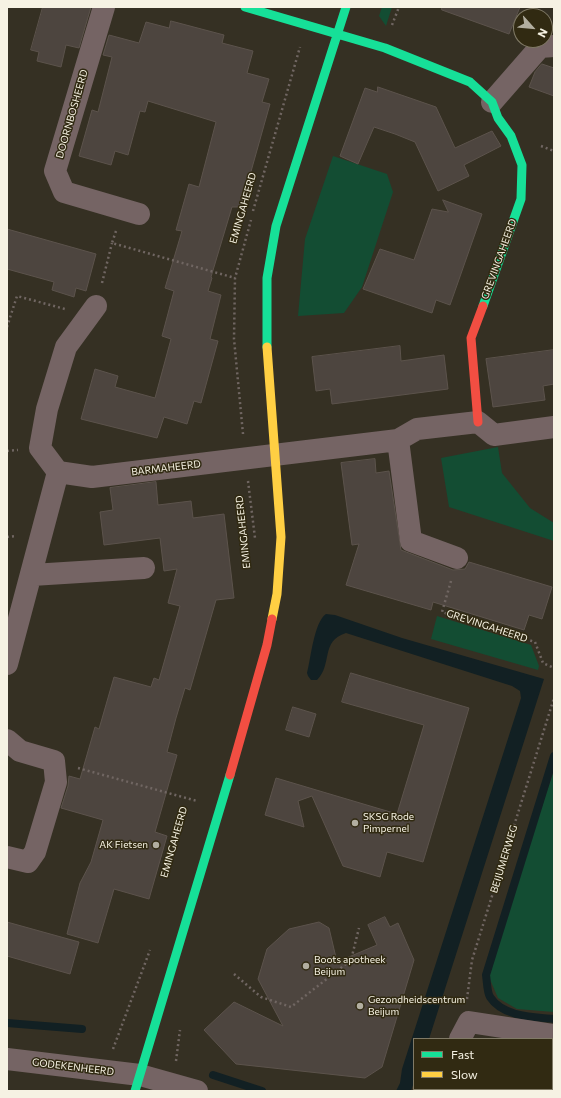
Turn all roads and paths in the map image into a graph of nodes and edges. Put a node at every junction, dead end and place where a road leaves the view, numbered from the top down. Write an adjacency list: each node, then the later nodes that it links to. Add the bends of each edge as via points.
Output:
1 (104, 7): 8 (street, DOORNBOSHEERD, via 55,171 64,192)
2 (245, 7): 4 (street)
3 (346, 7): 5 (street)
4 (306, 25): 5 (street); 10 (path, EMINGAHEERD)
5 (337, 34): 7 (street, GREVINGAHEERD, via 385,48 470,82); 16 (street, via 276,226 267,278 267,347)
6 (554, 46): 7 (street, via 540,47)
7 (492, 102): 13 (street, GREVINGAHEERD, via 498,118 511,136 522,165 521,198 471,338)
8 (130, 212): 9 (path)
9 (112, 243): 10 (path); 11 (path)
10 (235, 278): 17 (path, EMINGAHEERD, via 234,339)
11 (92, 311): 12 (path, via 17,296); 18 (street, via 66,347 47,409 40,448)
12 (7, 328)
13 (478, 422): 14 (street, via 494,435); 15 (street, via 417,428)
14 (554, 427)
15 (398, 440): 16 (street); 20 (street, via 411,541)
16 (275, 454): 17 (street, BARMAHEERD); 39 (street, via 281,537 277,594 267,645)
17 (246, 458): 18 (street, BARMAHEERD, via 92,477); 19 (path, EMINGAHEERD)
18 (58, 472): 22 (street)
19 (256, 544)
20 (457, 558): 24 (path, GREVINGAHEERD, via 442,612 535,642 542,663)
21 (144, 568): 22 (street)
22 (32, 574): 23 (street)
23 (7, 664)
24 (554, 668)
25 (554, 698): 35 (path, BEIJUMERWEG, via 472,960)
26 (7, 740): 27 (street, via 20,751)
27 (54, 761): 29 (path); 31 (street, via 56,782 35,852 28,862)
28 (200, 793): 29 (path, EMINGAHEERD)
29 (197, 801): 30 (path, EMINGAHEERD)
30 (195, 808)
31 (7, 857)
32 (359, 928): 34 (path, via 351,960 291,1007 261,997)
33 (151, 948): 38 (path)
34 (234, 974)
35 (464, 1031): 36 (street)
36 (554, 1035)
37 (7, 1058): 38 (street, GODEKENHEERD)
38 (105, 1071): 39 (street, GODEKENHEERD)
39 (137, 1083): 40 (street)
40 (197, 1091)

